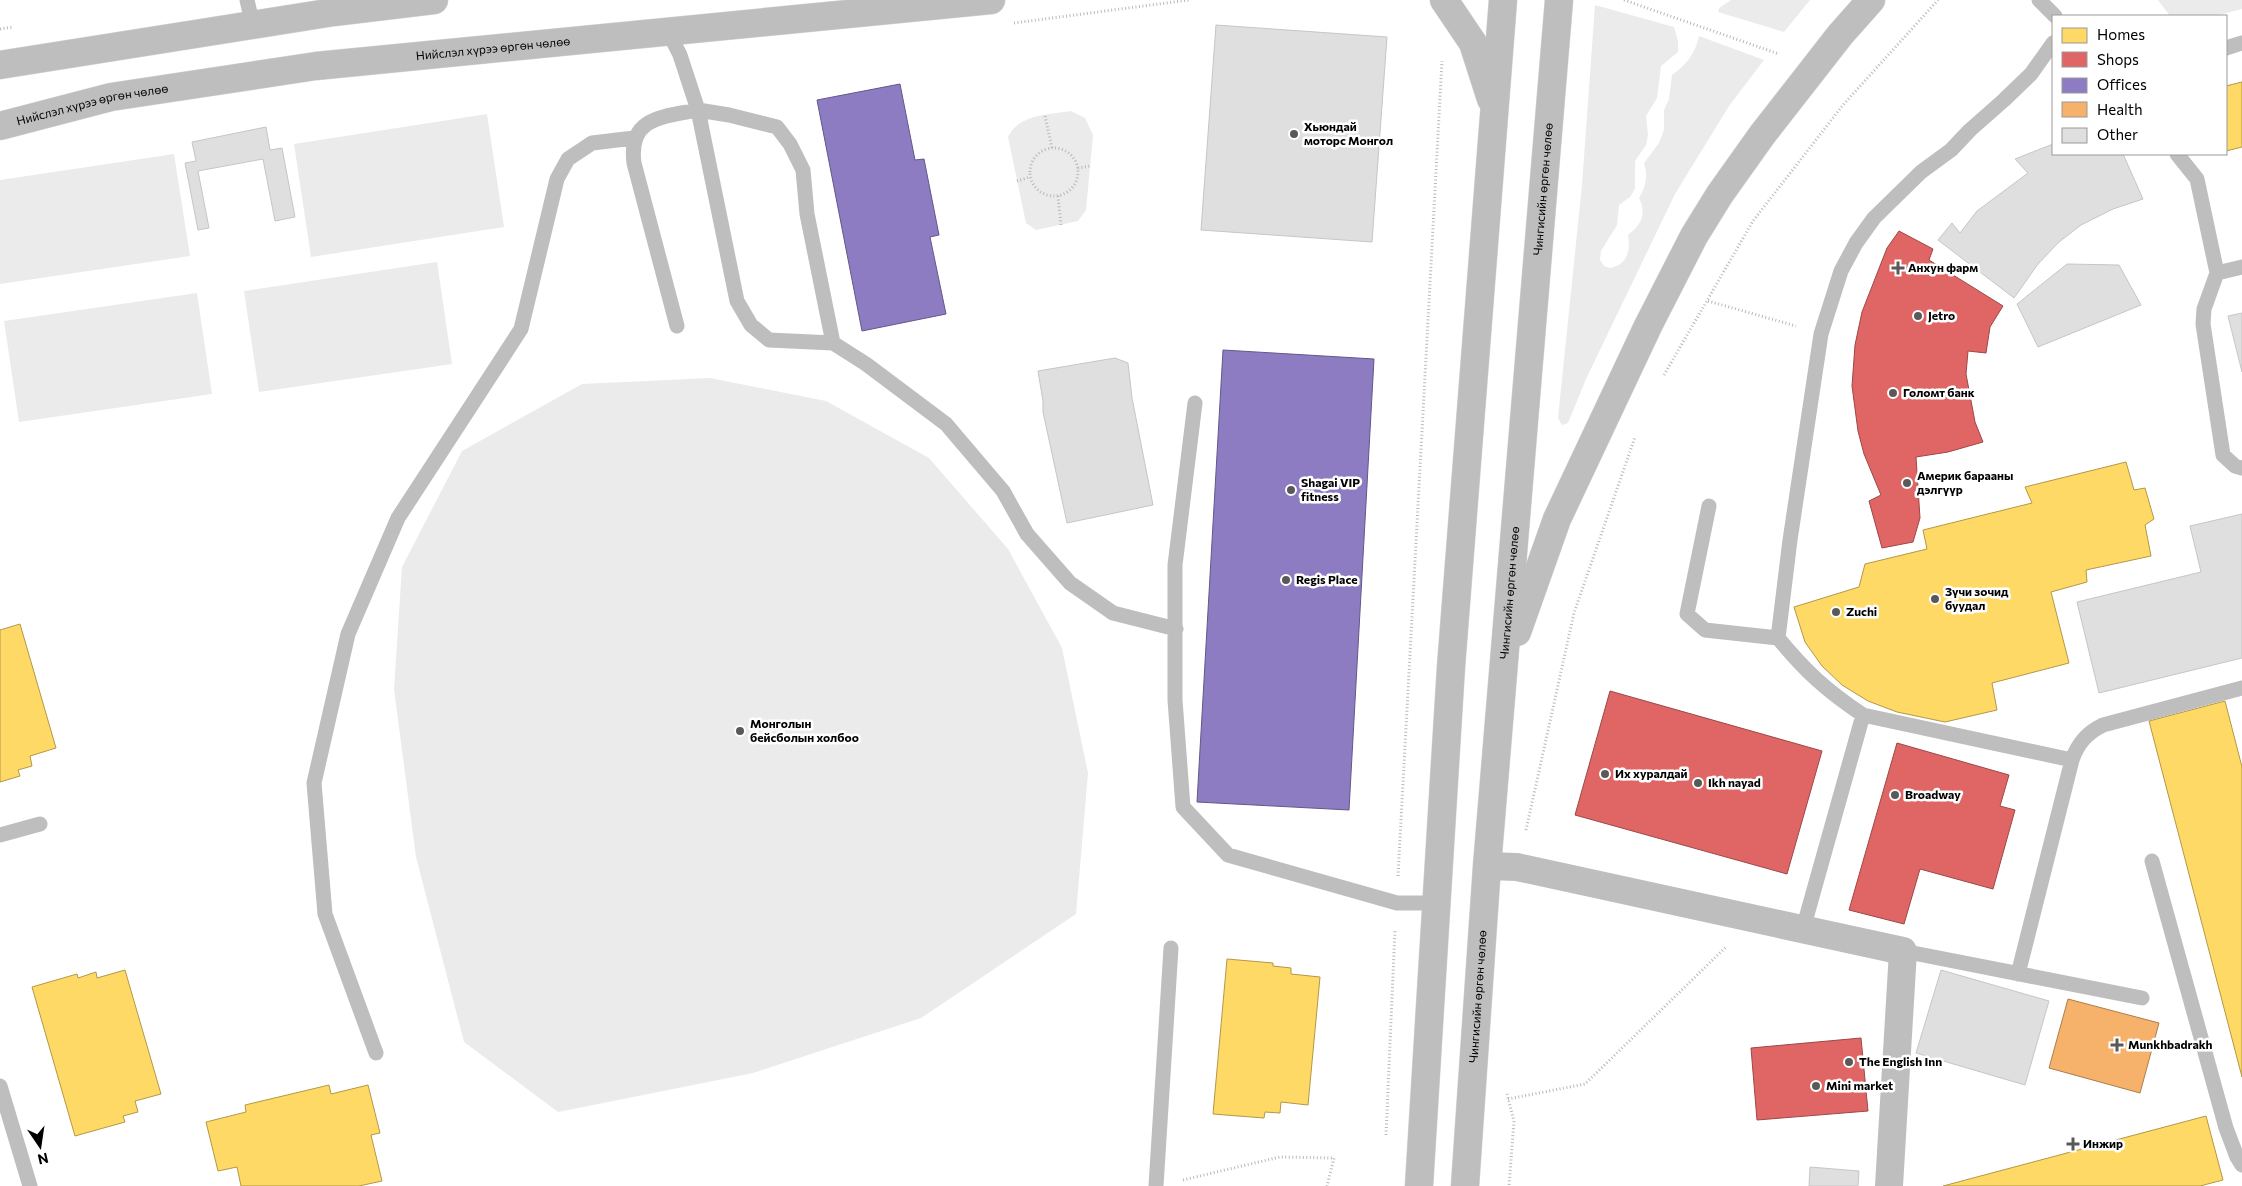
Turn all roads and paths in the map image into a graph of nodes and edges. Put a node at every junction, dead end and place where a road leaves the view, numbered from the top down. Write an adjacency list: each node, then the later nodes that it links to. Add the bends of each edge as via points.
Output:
1 (247, 0): 14 (lane)
2 (434, 0): 11 (main road)
3 (991, 0): 15 (main road, Нийслэл хүрээ өргөн чөлөө)
4 (1444, 0): 23 (main road, via 1473,43)
5 (1503, 0): 23 (main road)
6 (1559, 0): 48 (main road, Чингисийн өргөн чөлөө)
7 (1624, 0): 20 (path)
8 (1871, 0): 48 (main road, via 1762,135 1694,236 1557,519)
9 (1938, 0): 37 (path, via 1843,105 1753,221)
10 (2039, 0): 13 (lane)
11 (388, 2): 12 (main road)
12 (333, 6): 14 (main road)
13 (2054, 15)
14 (253, 26): 21 (main road)
15 (668, 32): 22 (lane, via 680,55); 25 (main road, Нийслэл хүрээ өргөн чөлөө, via 316,66 112,97)
16 (2242, 43): 18 (lane)
17 (2052, 44): 39 (lane, via 2031,74 2011,94 1951,150 1921,172 1874,218 1841,271)
18 (2227, 48)
19 (1443, 53): 57 (path)
20 (1779, 54)
21 (0, 65)
22 (698, 110): 26 (lane, via 666,116 647,124); 40 (lane, via 777,128 790,144 803,170 807,214); 40 (lane, via 737,300 751,325 769,340)
23 (1496, 114): 58 (main road, via 1451,668)
24 (1045, 116): 27 (path)
25 (0, 126)
26 (634, 138): 38 (lane, via 634,163); 65 (lane, via 592,143 568,159 557,180 521,329 398,518 348,634 314,783 325,914)
27 (1052, 148): 30 (path, via 1066,150); 31 (path, via 1037,155)
28 (2178, 155): 36 (lane, via 2197,179)
29 (1090, 166): 30 (path)
30 (1078, 168): 33 (path, via 1078,176 1071,189)
31 (1030, 177): 32 (path); 33 (path, via 1037,190)
32 (1017, 181)
33 (1058, 196): 34 (path)
34 (1061, 225)
35 (2242, 267): 36 (lane)
36 (2217, 273): 44 (lane, via 2204,309 2203,324 2223,455)
37 (1708, 300): 39 (path); 41 (path)
38 (677, 326)
39 (1821, 334): 47 (lane)
40 (833, 343): 46 (lane, via 946,424 1003,491 1027,534 1070,584 1113,613)
41 (1660, 383)
42 (1194, 403): 46 (lane, via 1175,565)
43 (1636, 435): 56 (path, via 1574,613)
44 (2242, 468)
45 (1709, 506): 47 (lane, via 1687,614 1705,630)
46 (1176, 629): 57 (lane, via 1175,700 1183,807 1228,855)
47 (1778, 638): 50 (lane, via 1804,671)
48 (1504, 669): 55 (main road, Чингисийн өргөн чөлөө)
49 (2242, 688): 51 (lane, via 2103,725 2080,743)
50 (1863, 716): 51 (lane); 60 (lane)
51 (2072, 760): 63 (lane)
52 (40, 824): 53 (lane)
53 (0, 835)
54 (2152, 861): 69 (lane, via 2226,1128)
55 (1487, 866): 56 (main road); 74 (main road, Чингисийн өргөн чөлөө)
56 (1518, 867): 59 (main road)
57 (1397, 903): 58 (lane); 68 (path)
58 (1437, 903): 73 (main road)
59 (1755, 918): 60 (main road); 67 (path, via 1585,1084)
60 (1802, 929): 62 (main road)
61 (1171, 948): 71 (lane)
62 (1903, 951): 63 (lane); 75 (main road)
63 (2018, 974): 64 (lane)
64 (2142, 998)
65 (376, 1053)
66 (0, 1086): 70 (lane)
67 (1508, 1099)
68 (1386, 1137)
69 (2242, 1165)
70 (30, 1186)
71 (1156, 1186): 72 (path, via 1280,1157 1334,1158)
72 (1327, 1186)
73 (1420, 1186)
74 (1465, 1186)
75 (1889, 1186)

